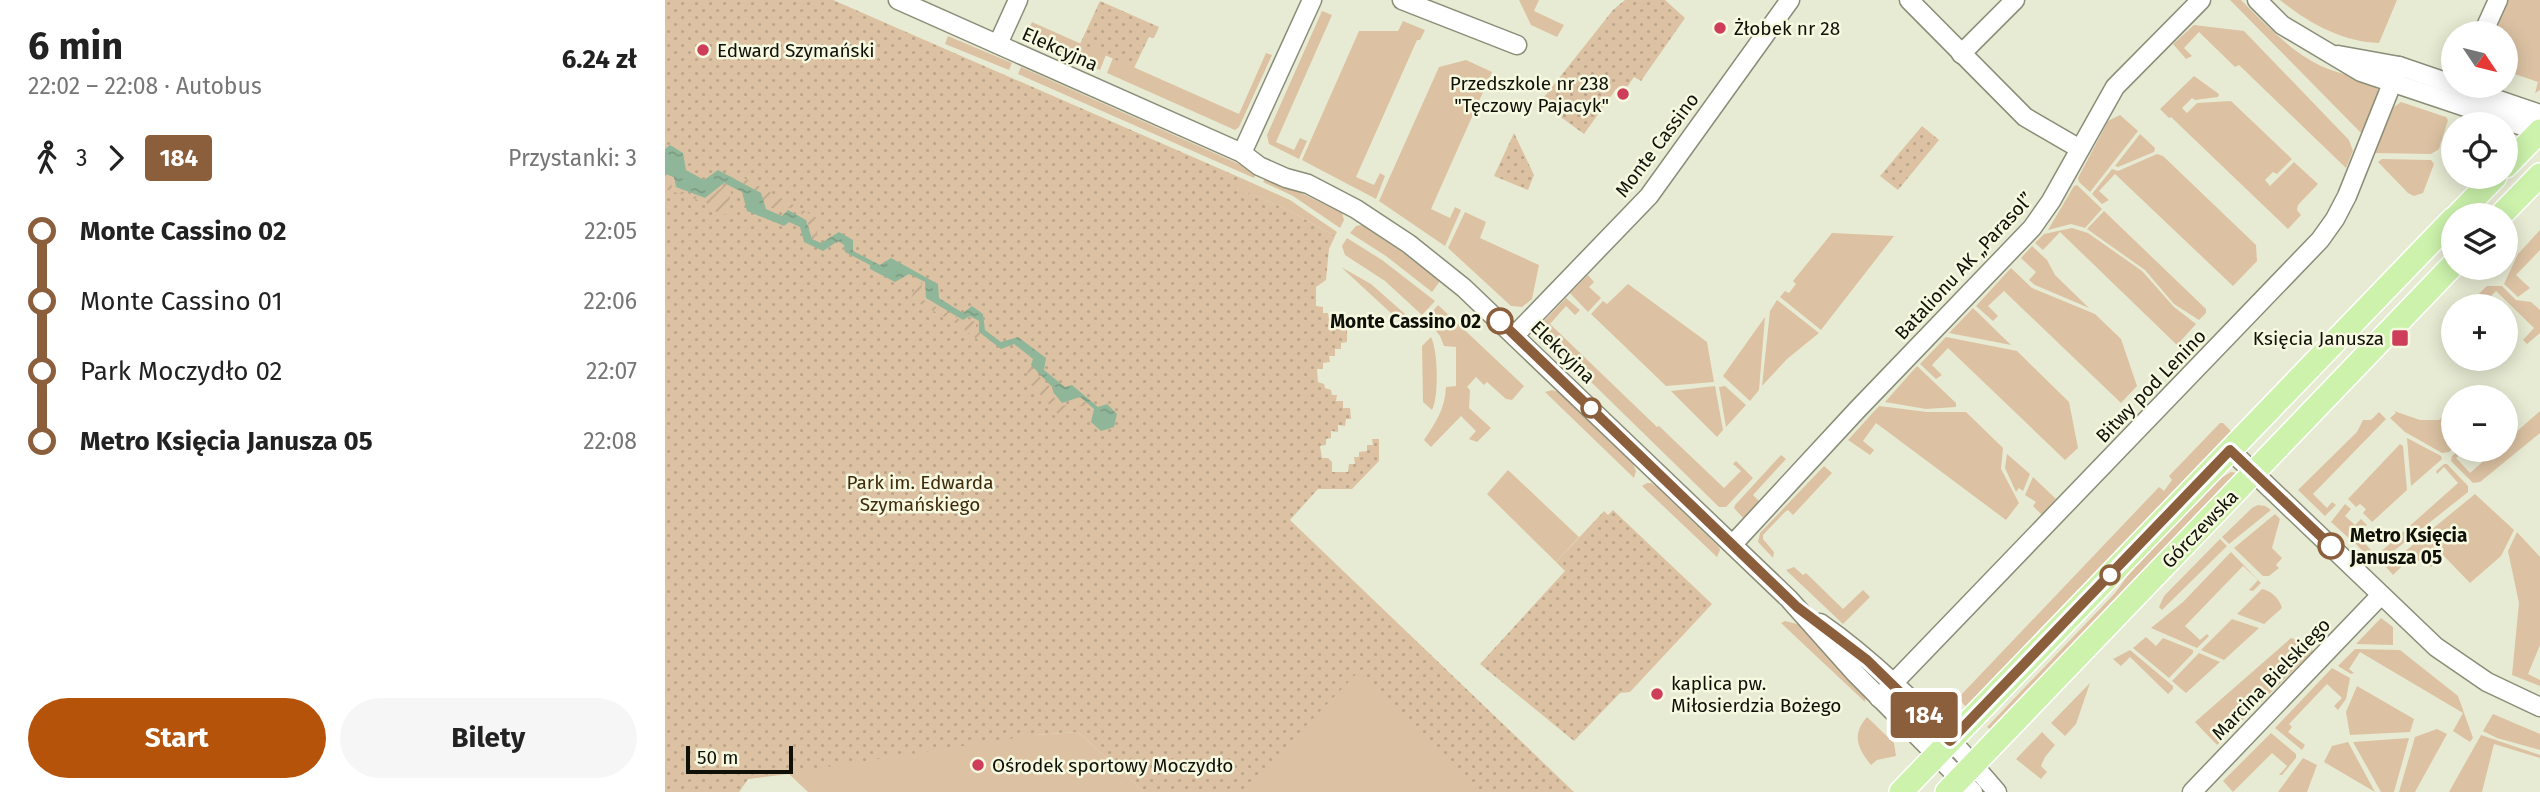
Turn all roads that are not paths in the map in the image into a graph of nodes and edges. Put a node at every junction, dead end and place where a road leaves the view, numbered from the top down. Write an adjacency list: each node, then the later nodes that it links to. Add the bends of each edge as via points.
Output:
1 (898, 0): 12 (street, Elekcyjna)
2 (1018, 0): 12 (street)
3 (1312, 0): 21 (street)
4 (1402, 0): 13 (street)
5 (1790, 0): 29 (street, Monte Cassino, via 1649,196)
6 (1909, 0): 14 (street)
7 (2015, 0): 14 (street)
8 (2201, 0): 20 (street, Batalionu AK „Parasol”, via 2115,87)
9 (2257, 0): 15 (street, via 2282,24)
10 (2498, 0): 11 (street)
11 (2488, 21)
12 (998, 44): 21 (street, Elekcyjna)
13 (1517, 45)
14 (1961, 54): 20 (street, via 2025,117)
15 (2331, 54): 16 (street); 17 (street)
16 (2399, 66): 17 (street, Bitwy pod Lenino); 18 (street)
17 (2392, 84): 19 (street); 35 (street, Bitwy pod Lenino, via 2347,196 2320,240)
18 (2540, 114)
19 (2540, 132): 22 (main road)
20 (2080, 149): 32 (street, Batalionu AK „Parasol”, via 2032,228)
21 (1243, 153): 29 (street, Elekcyjna, via 1291,169 1308,184 1409,244)
22 (2518, 154)
23 (2540, 174): 26 (main road)
24 (2483, 189): 25 (main road)
25 (2470, 203)
26 (2512, 203)
27 (2441, 231): 30 (main road, Górczewska)
28 (2441, 278): 31 (main road, Górczewska)
29 (1515, 335): 32 (street, Elekcyjna)
30 (2230, 450): 31 (street); 38 (main road, Górczewska)
31 (2254, 473): 33 (street); 39 (main road, Górczewska)
32 (1733, 544): 34 (street, Elekcyjna)
33 (2381, 595): 37 (street, via 2451,659); 42 (street, Marcina Bielskiego)
34 (1797, 607): 35 (street, Elekcyjna); 36 (street, Elekcyjna)
35 (1892, 684): 36 (street, Bitwy pod Lenino); 38 (street, Elekcyjna)
36 (1879, 698): 38 (street, Elekcyjna)
37 (2540, 707)
38 (1943, 748): 39 (street); 40 (main road, Górczewska)
39 (1964, 782): 41 (street)
40 (1901, 792)
41 (1997, 792)
42 (2192, 792)

